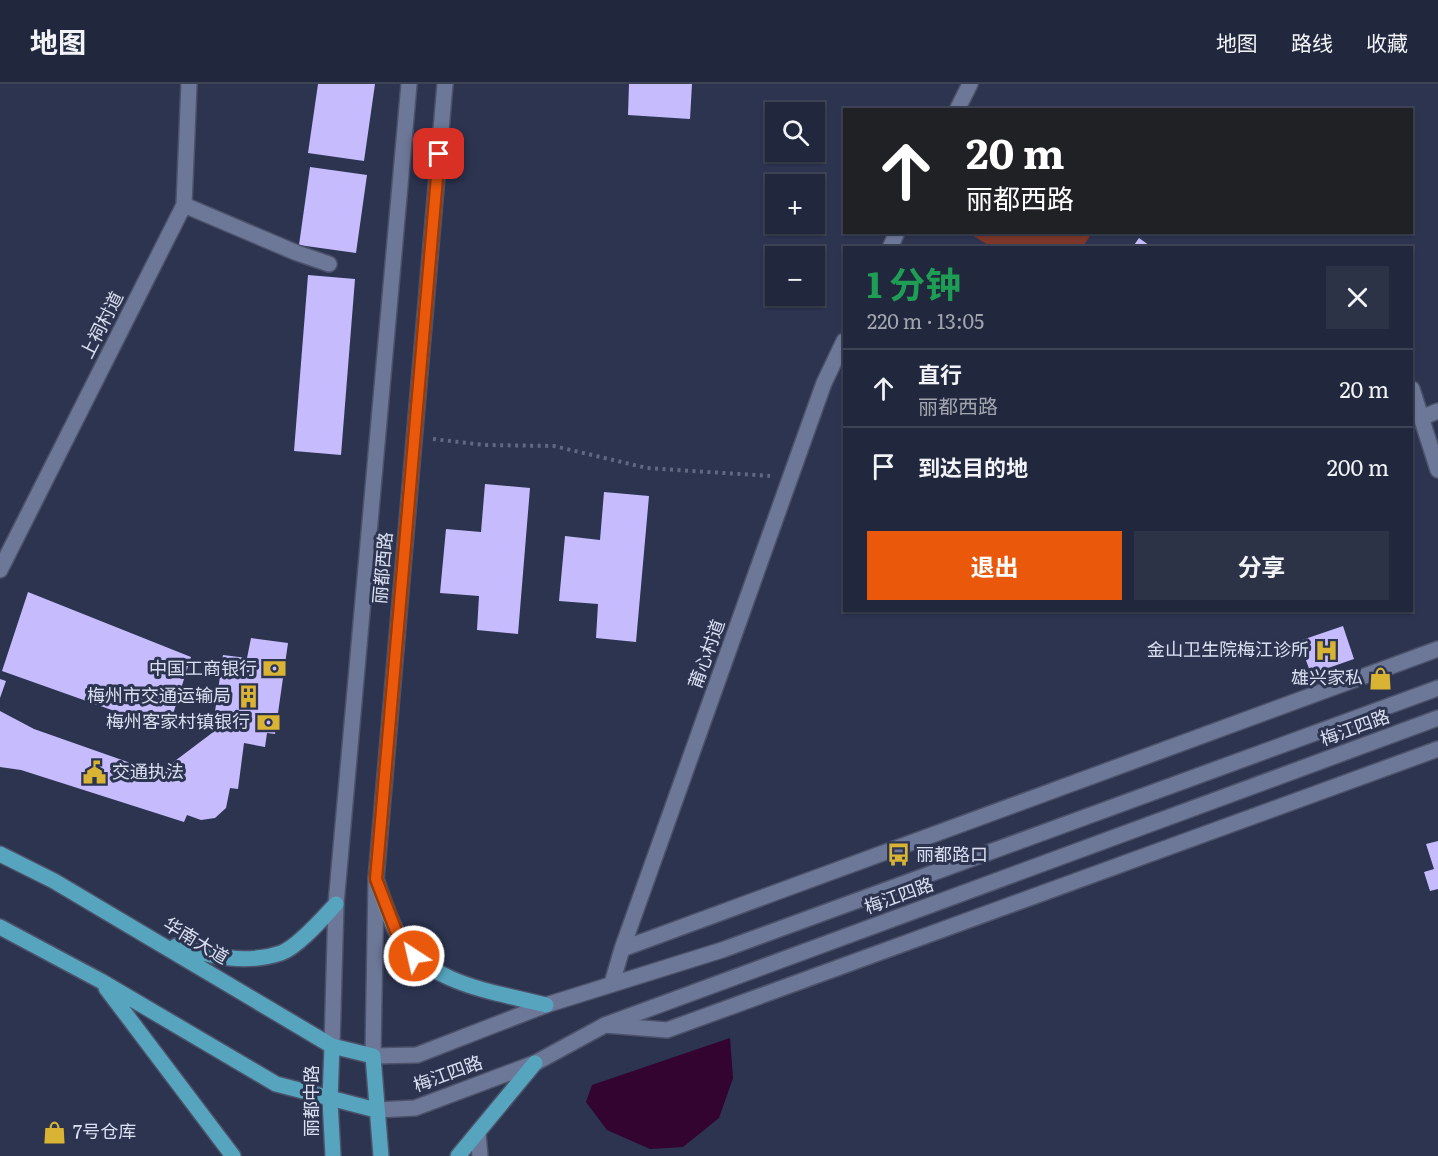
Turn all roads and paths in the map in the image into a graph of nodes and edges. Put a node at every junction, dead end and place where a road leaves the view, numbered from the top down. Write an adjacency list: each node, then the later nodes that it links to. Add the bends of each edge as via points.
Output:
1 (189, 84): 6 (main road, 上祠村道)
2 (409, 84): 22 (main road, 丽都西路)
3 (445, 84): 21 (main road, 丽都西路)
4 (970, 84): 5 (main road)
5 (958, 108)
6 (184, 205): 7 (main road); 15 (main road, 上祠村道)
7 (329, 264)
8 (843, 343): 14 (main road, 莆心村道, via 824,383)
9 (1413, 392): 11 (main road)
10 (1438, 411): 11 (main road)
11 (1421, 418): 13 (main road)
12 (426, 438): 14 (path, via 484,445 554,446 647,468)
13 (1438, 470)
14 (792, 477): 25 (main road, 莆心村道)
15 (0, 570)
16 (1438, 649): 25 (main road)
17 (1438, 688): 27 (main road, 梅江四路, via 722,950)
18 (1438, 718): 29 (main road, 梅江四路)
19 (1438, 749): 29 (main road, via 667,1030)
20 (0, 854): 24 (main road, 华南大道)
21 (376, 879): 28 (main road, via 396,931 414,956 439,974 462,983); 31 (main road, 丽都西路)
22 (336, 904): 24 (main road, via 282,952 243,959 212,956); 30 (main road, 丽都西路)
23 (0, 927): 26 (main road)
24 (157, 941): 30 (main road, 华南大道)
25 (622, 949): 27 (main road, 莆心村道)
26 (101, 981): 33 (main road, via 276,1084); 36 (main road)
27 (612, 983): 28 (main road, 梅江四路)
28 (546, 1005): 31 (main road, 梅江四路, via 417,1055)
29 (605, 1025): 32 (main road, 梅江四路)
30 (332, 1046): 31 (main road, 华南大道); 33 (main road, 丽都中路)
31 (373, 1056): 34 (main road)
32 (535, 1063): 34 (main road, 梅江四路, via 415,1108); 35 (main road)
33 (330, 1100): 34 (main road); 37 (main road, 丽都中路)
34 (376, 1110): 38 (main road)
35 (478, 1134): 39 (main road); 40 (main road)
36 (233, 1156)
37 (333, 1156)
38 (381, 1156)
39 (458, 1156)
40 (480, 1156)

